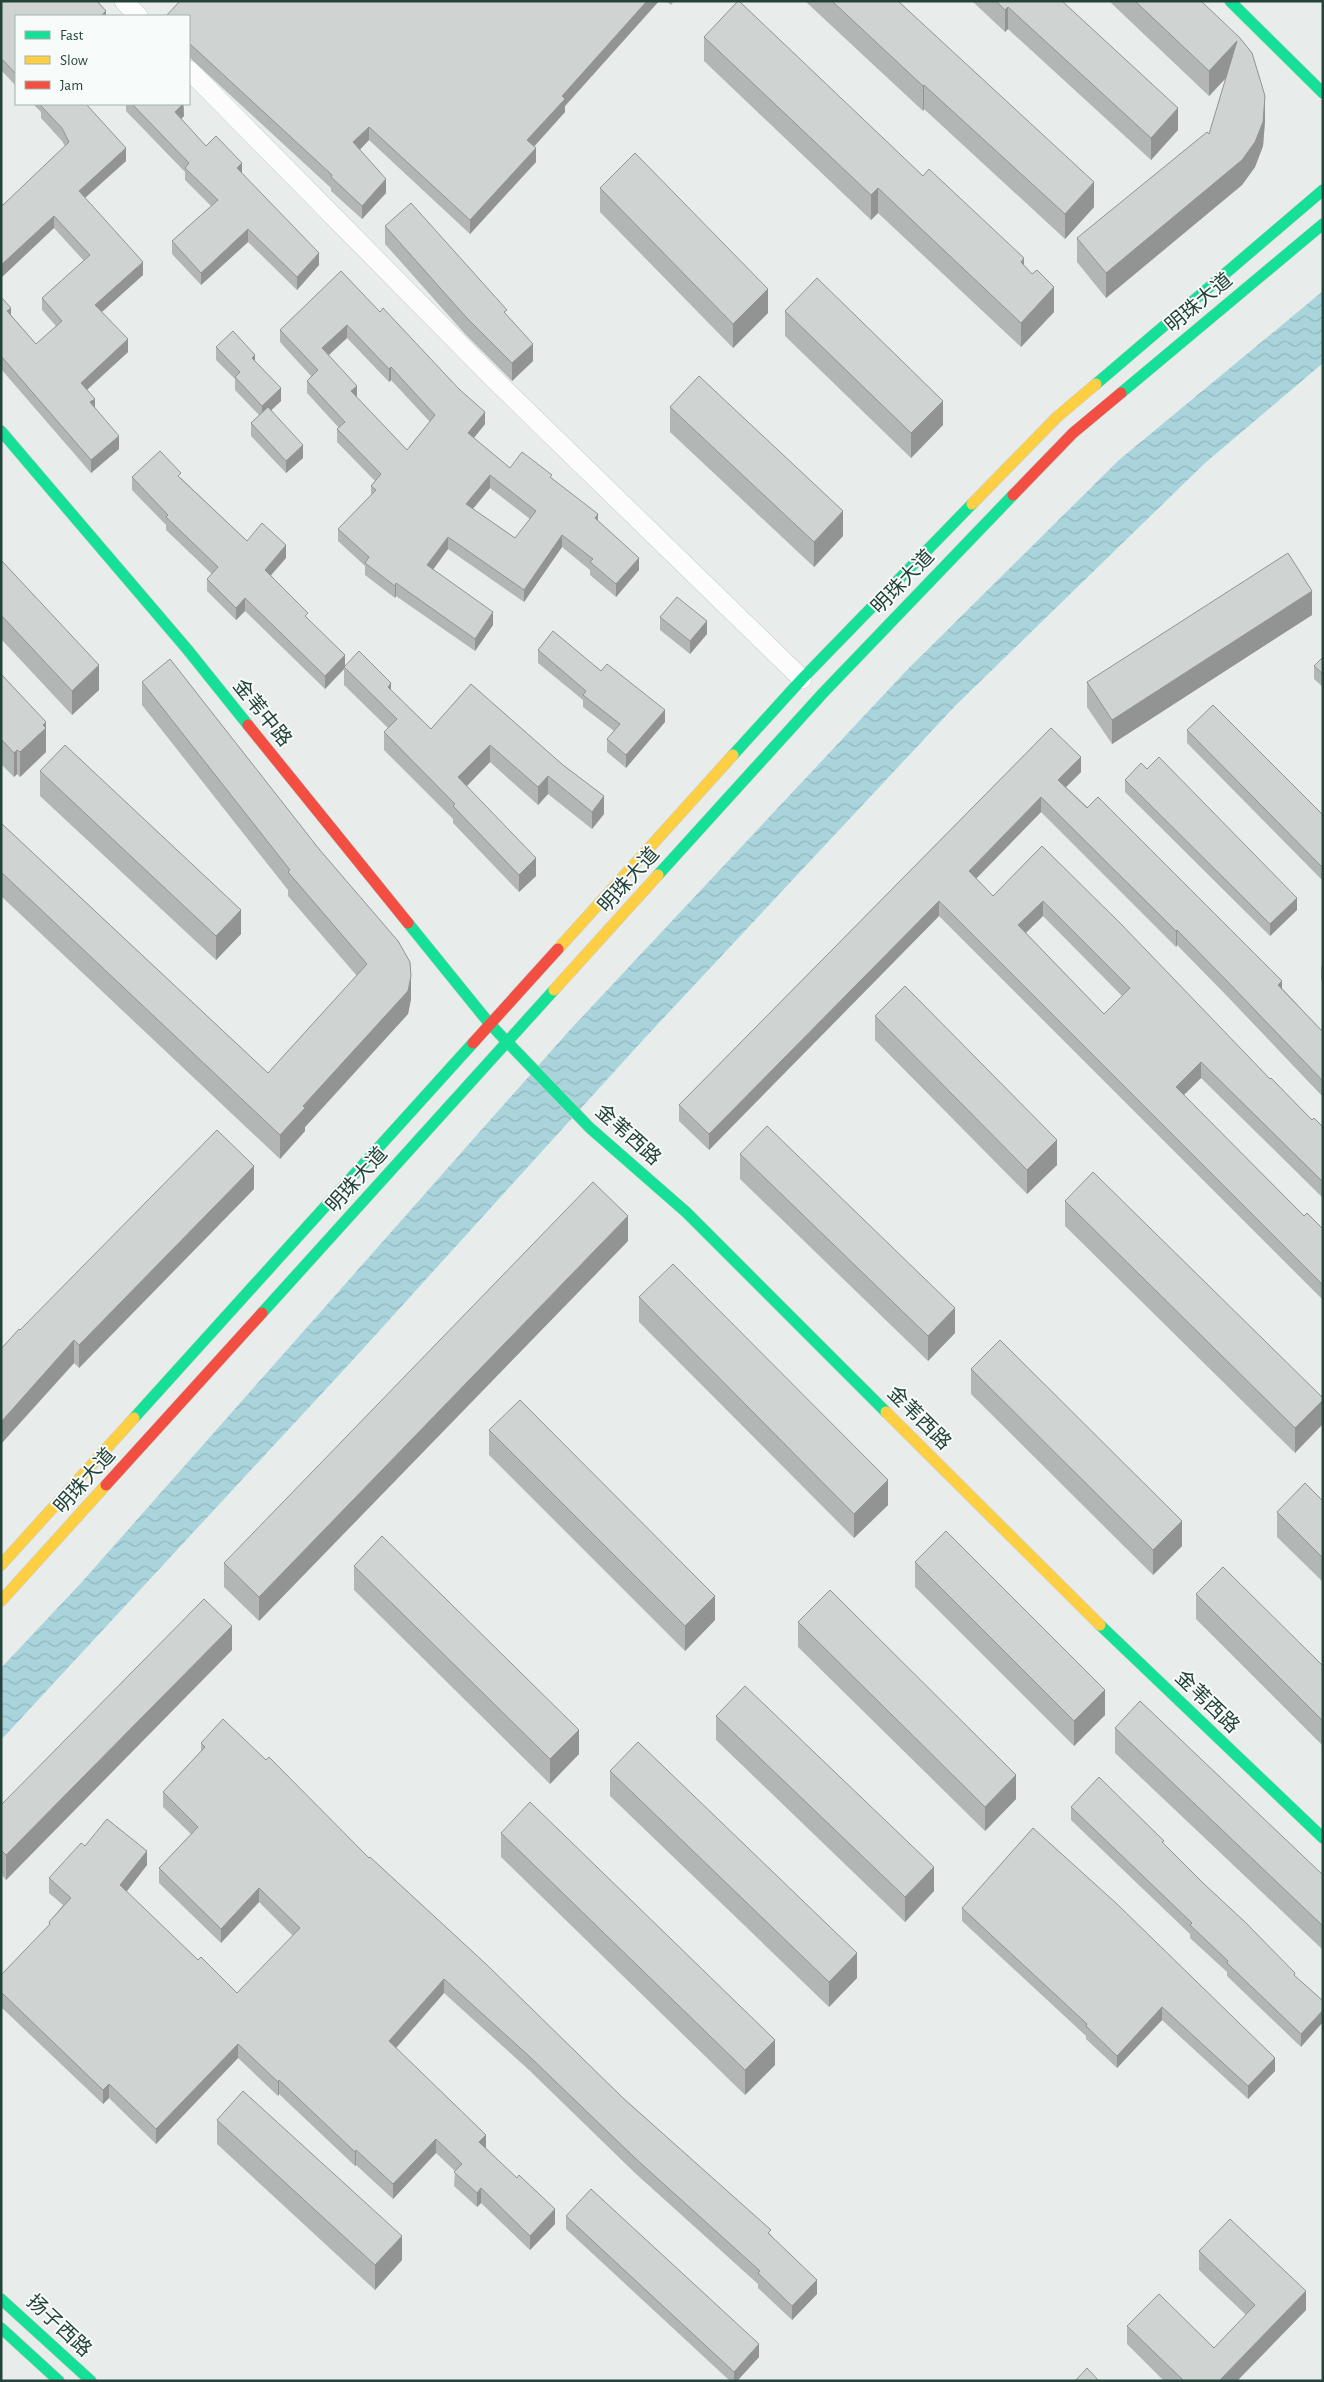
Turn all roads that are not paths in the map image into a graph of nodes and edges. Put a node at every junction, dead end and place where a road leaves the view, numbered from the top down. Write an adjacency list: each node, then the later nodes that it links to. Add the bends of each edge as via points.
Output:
1 (124, 1): 3 (street)
2 (1230, 1): 5 (main road)
3 (137, 15)
4 (190, 71): 9 (street, via 494,379)
5 (1323, 93)
6 (1323, 190): 9 (main road, 明珠大道, via 1057,417)
7 (1323, 224): 11 (main road, 明珠大道, via 1073,433 823,693)
8 (1, 431): 10 (main road, 金苇中路, via 186,649)
9 (802, 679): 10 (main road, 明珠大道)
10 (489, 1024): 11 (main road, 金苇西路); 12 (main road, 明珠大道)
11 (507, 1043): 13 (main road, 明珠大道); 14 (main road, 金苇西路, via 590,1128 686,1212 1110,1635)
12 (1, 1565)
13 (1, 1601)
14 (1323, 1838)
15 (1, 2298): 18 (main road, 扬子西路)
16 (1, 2328): 17 (main road, 扬子西路)
17 (59, 2381)
18 (91, 2381)

